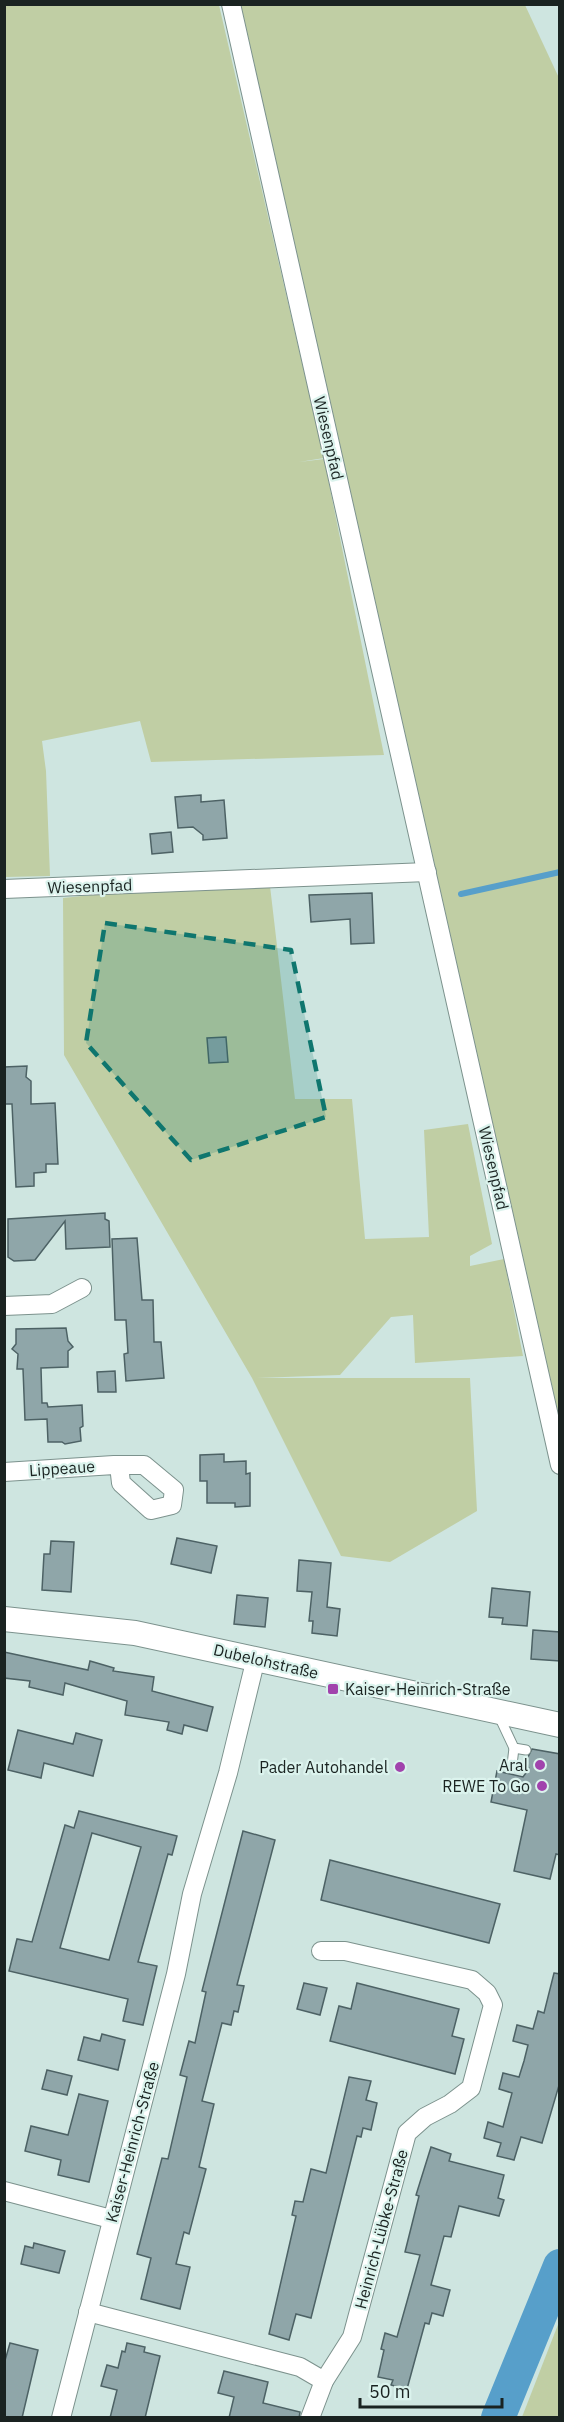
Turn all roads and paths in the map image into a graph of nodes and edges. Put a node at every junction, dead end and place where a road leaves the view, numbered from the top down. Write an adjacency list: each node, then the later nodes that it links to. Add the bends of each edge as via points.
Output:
1 (231, 4): 2 (street, Wiesenpfad)
2 (427, 872): 3 (street, Wiesenpfad); 6 (street, Wiesenpfad)
3 (4, 889)
4 (82, 1288): 5 (street, via 52,1304)
5 (4, 1306)
6 (560, 1464)
7 (119, 1465): 8 (street, Lippeaue)
8 (4, 1472)
9 (4, 1619): 10 (main road, Dubelohstraße, via 135,1633)
10 (256, 1658): 11 (main road, Dubelohstraße); 18 (street, Kaiser-Heinrich-Straße)
11 (497, 1712): 12 (main road, Dubelohstraße); 13 (lane)
12 (560, 1725)
13 (514, 1748): 14 (lane); 15 (lane, via 512,1765)
14 (526, 1750)
15 (523, 1767)
16 (321, 1951): 20 (street, Heinrich-Lübke-Straße, via 345,1951 472,1980 487,1993 493,2005 471,2088 407,2133 352,2337)
17 (4, 2191): 18 (street)
18 (111, 2219): 19 (street, Kaiser-Heinrich-Straße)
19 (88, 2312): 20 (street, via 300,2367); 21 (street, Kaiser-Heinrich-Straße)
20 (324, 2381): 22 (street, Heinrich-Lübke-Straße)
21 (61, 2418)
22 (310, 2418)

